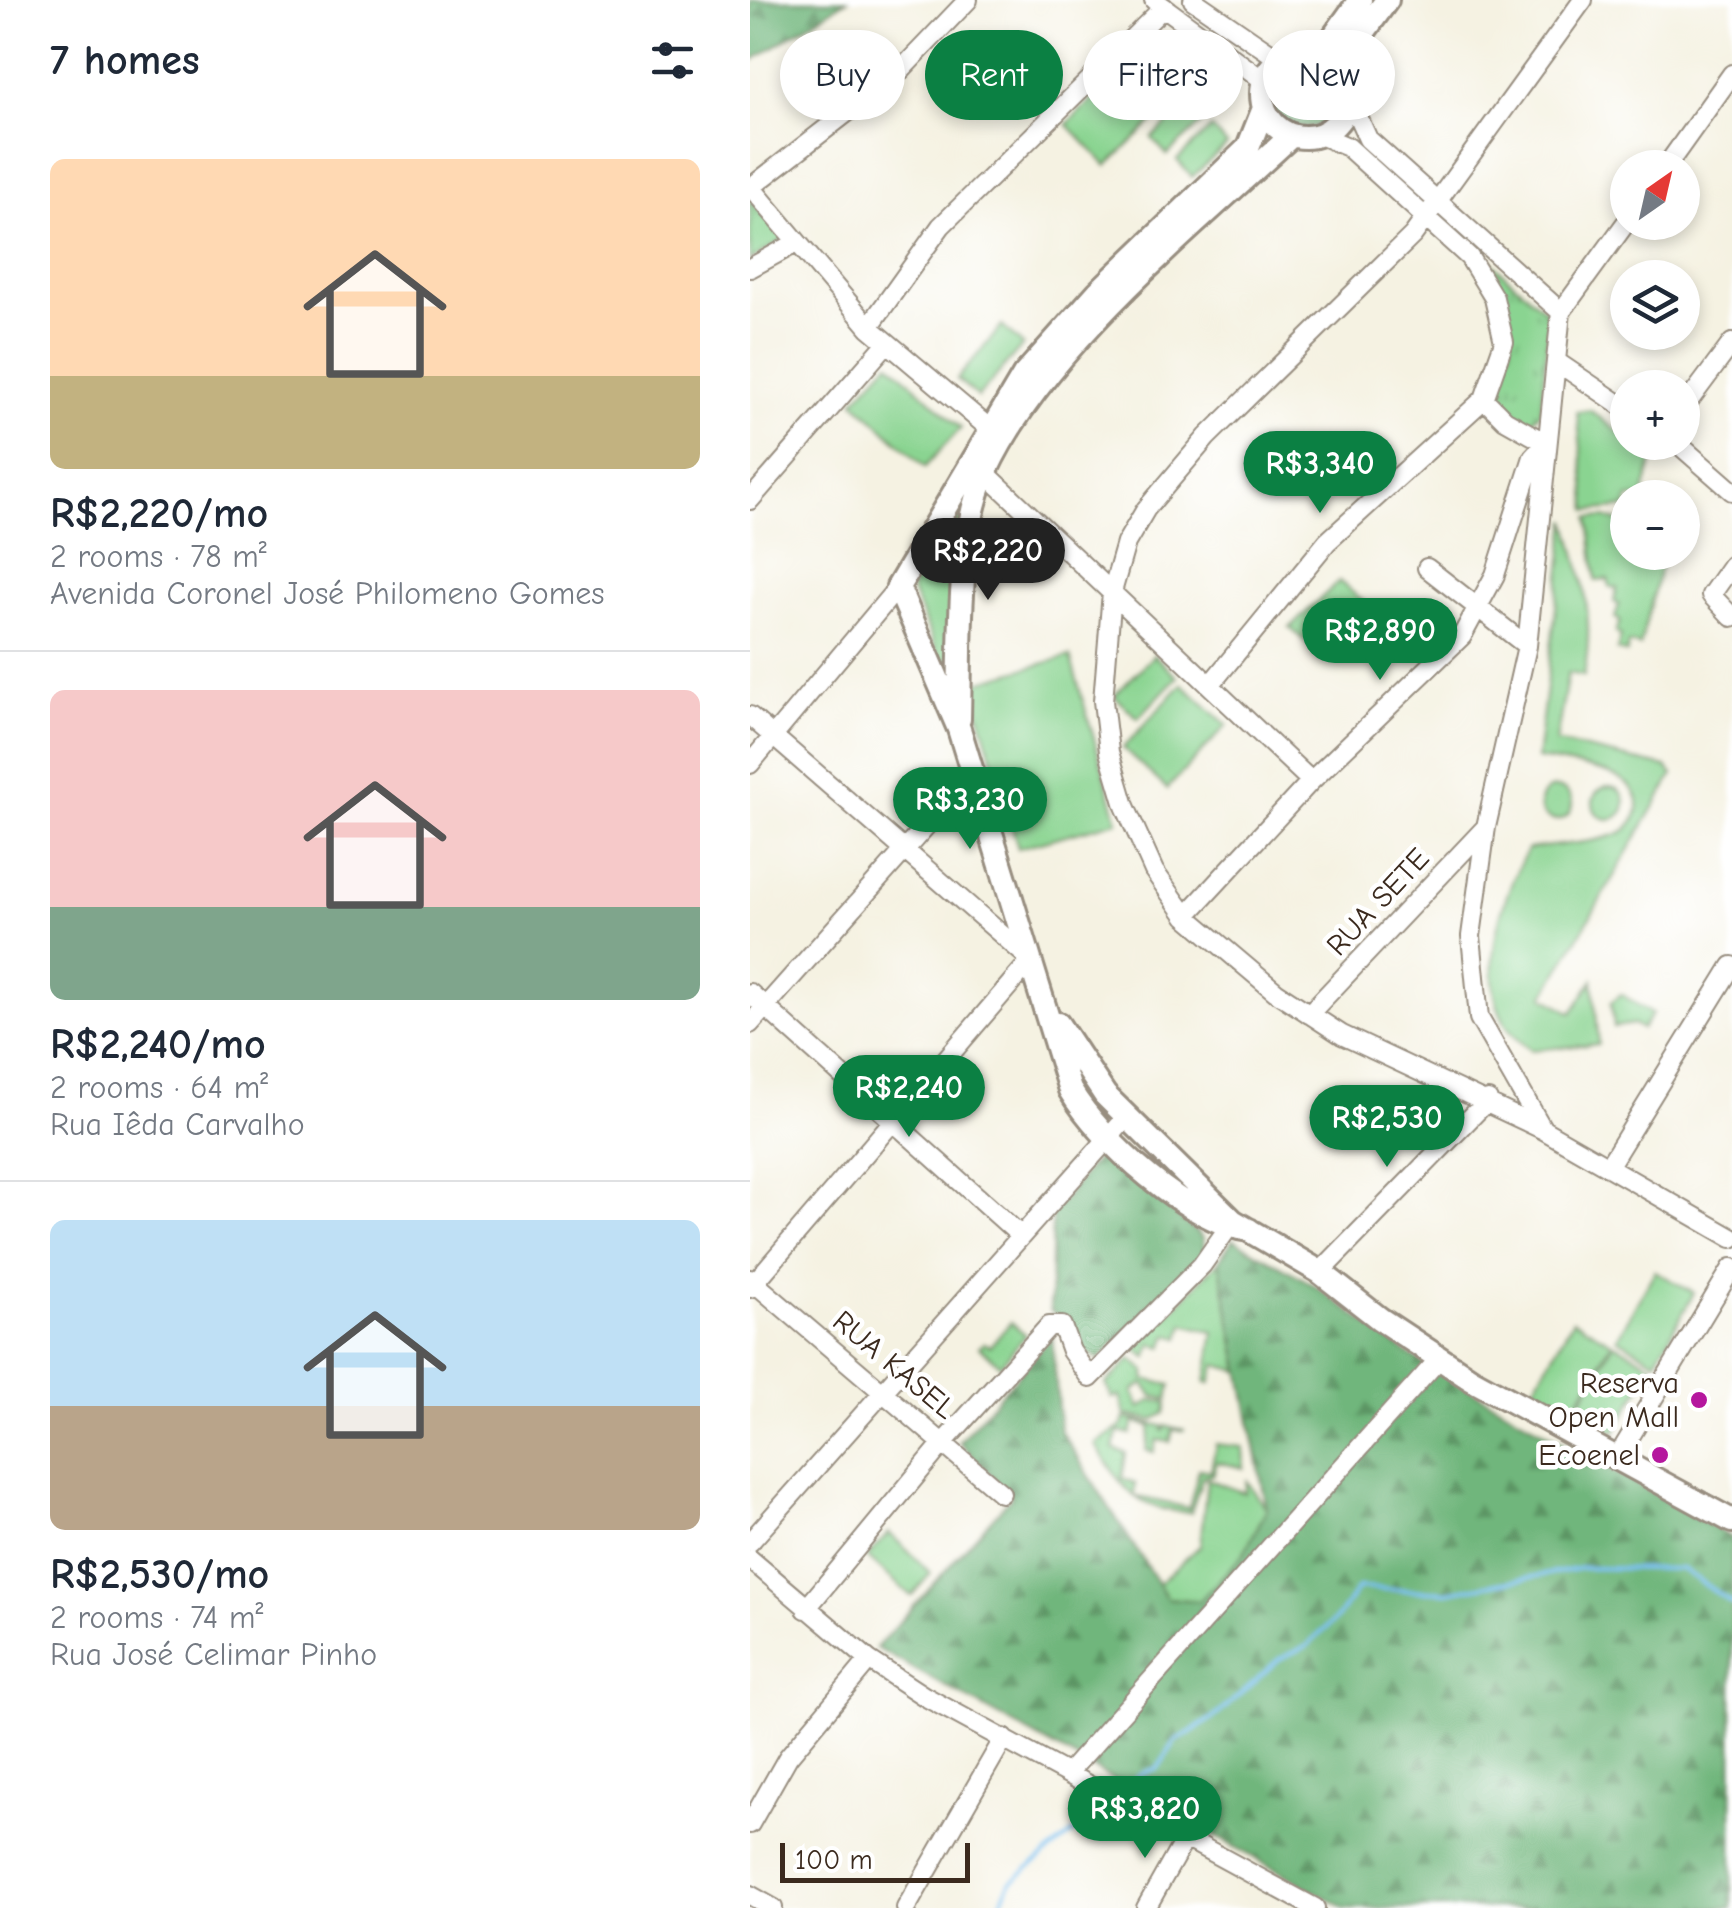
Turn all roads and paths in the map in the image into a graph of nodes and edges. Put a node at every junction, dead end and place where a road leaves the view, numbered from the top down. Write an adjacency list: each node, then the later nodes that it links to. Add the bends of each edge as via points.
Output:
1 (968, 0): 23 (street, via 899,72)
2 (1193, 0): 7 (street)
3 (1360, 0): 10 (main road)
4 (1387, 0): 11 (main road)
5 (1584, 0): 24 (street)
6 (1159, 4): 8 (street); 32 (street, via 941,226)
7 (1220, 18): 9 (street); 12 (street)
8 (1196, 30)
9 (1211, 30)
10 (1338, 30)
11 (1365, 30)
12 (1263, 48)
13 (1243, 65): 15 (street)
14 (1732, 74): 22 (street)
15 (1263, 80)
16 (1263, 110): 25 (main road, via 1248,148)
17 (1271, 120): 21 (main road)
18 (1340, 120): 20 (main road)
19 (1359, 120): 24 (street, via 1368,139)
20 (1320, 135): 21 (main road); 26 (street, via 1348,148)
21 (1291, 136): 25 (main road)
22 (1678, 150)
23 (750, 187): 28 (street)
24 (1439, 202): 26 (street); 29 (street)
25 (1194, 214): 34 (main road)
26 (1428, 218): 29 (street); 49 (street, via 1168,481 1126,543)
27 (1613, 240): 31 (street)
28 (796, 242): 30 (street); 32 (street)
29 (1475, 250): 31 (street); 39 (street, via 1504,342)
30 (750, 268)
31 (1561, 312): 36 (street)
32 (868, 327): 33 (street)
33 (887, 343): 40 (street); 45 (street)
34 (1065, 343): 40 (main road, via 1024,375); 43 (main road)
35 (1732, 343): 37 (street)
36 (1557, 362): 38 (street); 41 (street)
37 (1700, 386)
38 (1610, 398)
39 (1484, 399): 41 (street); 53 (street, via 1327,542)
40 (990, 429): 43 (main road)
41 (1546, 443): 50 (street, via 1533,457); 52 (street)
42 (1697, 460): 44 (street)
43 (979, 467): 48 (main road); 49 (street); 55 (main road, via 962,588)
44 (1732, 491)
45 (750, 500)
46 (1732, 565): 51 (street, via 1714,586 1715,602)
47 (1427, 568): 50 (street)
48 (898, 587): 55 (main road); 56 (street)
49 (1112, 592): 53 (street); 62 (street, via 1103,663 1109,752 1154,871)
50 (1479, 608): 52 (street); 59 (street, via 1442,657)
51 (1732, 617)
52 (1527, 646): 60 (street)
53 (1210, 685): 59 (street)
54 (750, 716): 56 (street)
55 (959, 729): 58 (main road)
56 (774, 737): 57 (street); 61 (street)
57 (750, 764)
58 (972, 773): 61 (street); 63 (main road)
59 (1311, 781): 62 (street)
60 (1486, 827): 68 (street, RUA SETE); 73 (street, via 1471,936 1474,994 1487,1037)
61 (905, 850): 63 (street); 67 (street)
62 (1186, 916): 68 (street)
63 (1031, 960): 66 (main road); 72 (street)
64 (1732, 966): 75 (street)
65 (750, 993): 67 (street)
66 (1046, 1004): 71 (main road, via 1085,1070); 74 (main road, via 1070,1090)
67 (766, 1006): 69 (street); 72 (street)
68 (1309, 1014): 70 (street, via 1375,1054)
69 (750, 1024)
70 (1488, 1100): 73 (street); 80 (street)
71 (1126, 1118): 74 (street); 76 (main road)
72 (894, 1121): 77 (street); 81 (street)
73 (1542, 1129): 75 (street)
74 (1106, 1140): 76 (main road); 77 (street)
75 (1608, 1166): 78 (street)
76 (1237, 1226): 80 (main road); 84 (street, via 1090,1378 1062,1326 1049,1326)
77 (1021, 1236): 83 (street)
78 (1732, 1238)
79 (1732, 1268): 85 (street)
80 (1320, 1272): 82 (main road)
81 (752, 1284): 83 (street, RUA KASEL)
82 (1439, 1358): 85 (main road); 93 (street)
83 (883, 1390): 84 (street, RUA KASEL); 88 (street)
84 (943, 1442): 86 (street, RUA KASEL); 90 (street)
85 (1616, 1458): 87 (main road)
86 (1001, 1493)
87 (1732, 1521)
88 (750, 1542)
89 (750, 1559): 90 (street)
90 (806, 1609): 91 (street)
91 (870, 1660): 92 (street); 94 (street, via 794,1748)
92 (1004, 1738): 93 (street); 98 (street)
93 (1068, 1773): 95 (street)
94 (750, 1824)
95 (1186, 1837): 99 (street); 100 (street)
96 (750, 1895): 97 (street)
97 (773, 1908)
98 (906, 1908)
99 (1146, 1908)
100 (1315, 1908)

